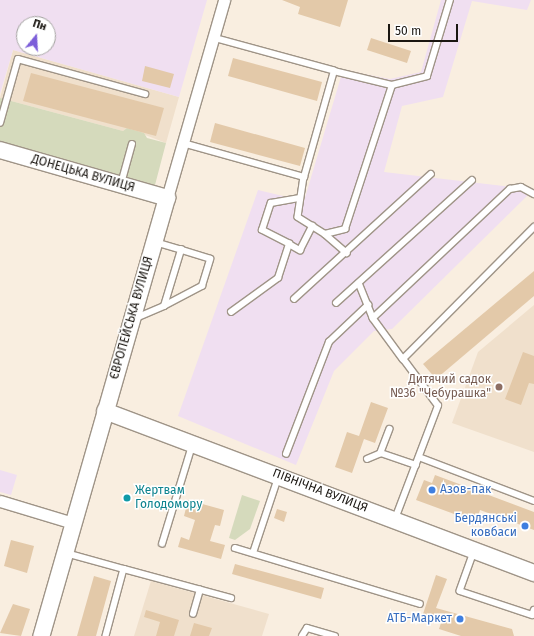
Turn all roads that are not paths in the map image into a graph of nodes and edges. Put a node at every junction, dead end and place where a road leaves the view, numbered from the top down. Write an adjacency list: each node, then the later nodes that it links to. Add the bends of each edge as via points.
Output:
1 (224, 0): 3 (street, ЄВРОПЕЙСЬКА ВУЛИЦЯ)
2 (450, 0): 5 (lane, via 427,76)
3 (213, 38): 4 (lane); 8 (street, ЄВРОПЕЙСЬКА ВУЛИЦЯ)
4 (334, 71): 5 (lane); 12 (lane)
5 (392, 85): 20 (lane, via 345,229)
6 (145, 94): 7 (lane, via 18,59)
7 (0, 123)
8 (183, 143): 12 (lane); 16 (street, ЄВРОПЕЙСЬКА ВУЛИЦЯ)
9 (132, 144): 14 (lane)
10 (0, 150): 14 (street, ДОНЕЦЬКА ВУЛИЦЯ)
11 (431, 174): 24 (lane)
12 (304, 177): 17 (lane)
13 (472, 180): 25 (lane)
14 (120, 185): 16 (street, ДОНЕЦЬКА ВУЛИЦЯ)
15 (534, 194): 31 (lane, via 521,187 510,189)
16 (167, 198): 21 (street, ЄВРОПЕЙСЬКА ВУЛИЦЯ)
17 (300, 198): 18 (lane, via 298,218); 22 (lane, via 271,203 262,230)
18 (312, 226): 20 (lane); 22 (lane, via 300,250)
19 (534, 227): 33 (lane)
20 (326, 234): 24 (lane)
21 (154, 242): 23 (lane); 32 (street, ЄВРОПЕЙСЬКА ВУЛИЦЯ)
22 (288, 244): 30 (lane, via 278,278)
23 (181, 250): 29 (lane); 29 (lane, via 210,259 202,286)
24 (347, 253): 26 (lane)
25 (359, 283): 27 (lane); 28 (lane)
26 (294, 299)
27 (336, 304)
28 (368, 305): 31 (lane); 38 (lane, via 329,342)
29 (164, 306): 32 (lane)
30 (231, 312)
31 (373, 318): 33 (lane)
32 (132, 319): 34 (street, ЄВРОПЕЙСЬКА ВУЛИЦЯ)
33 (403, 360): 39 (lane, via 438,406)
34 (106, 411): 36 (street, ПІВНІЧНА ВУЛИЦЯ); 46 (street, ЄВРОПЕЙСЬКА ВУЛИЦЯ)
35 (390, 429): 37 (lane)
36 (192, 444): 42 (street, ПІВНІЧНА ВУЛИЦЯ); 47 (lane)
37 (382, 453): 40 (lane); 41 (lane)
38 (286, 454)
39 (419, 457): 41 (lane); 44 (lane)
40 (367, 459)
41 (416, 465): 45 (lane)
42 (279, 476): 45 (street, ПІВНІЧНА ВУЛИЦЯ); 51 (lane)
43 (0, 501): 46 (street)
44 (534, 501)
45 (395, 519): 49 (street, ПІВНІЧНА ВУЛИЦЯ)
46 (73, 522): 50 (street, ЄВРОПЕЙСЬКА ВУЛИЦЯ)
47 (162, 544)
48 (235, 548): 51 (lane)
49 (474, 550): 53 (street, ПІВНІЧНА ВУЛИЦЯ); 57 (lane, via 460,591 532,615)
50 (65, 553): 52 (lane); 59 (street, ЄВРОПЕЙСЬКА ВУЛИЦЯ)
51 (253, 554): 56 (lane)
52 (124, 569): 54 (lane); 60 (lane)
53 (534, 573)
54 (200, 590): 55 (lane); 58 (lane)
55 (231, 598)
56 (420, 604)
57 (534, 610)
58 (193, 614)
59 (41, 636)
60 (106, 636)
61 (302, 636): 62 (lane, via 307,628)
62 (335, 636)

